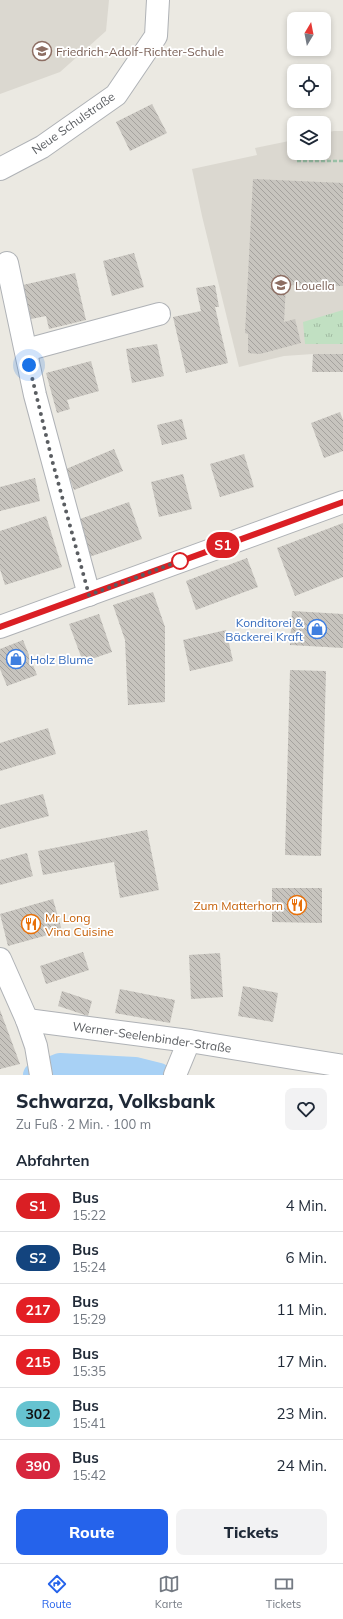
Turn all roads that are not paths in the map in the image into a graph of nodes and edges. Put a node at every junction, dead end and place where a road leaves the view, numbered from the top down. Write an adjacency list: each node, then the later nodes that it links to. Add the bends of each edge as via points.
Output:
1 (158, 0): 2 (street, Neue Schulstraße, via 156,36 116,95 42,147)
2 (0, 169)
3 (7, 263): 5 (street)
4 (159, 314): 5 (street)
5 (26, 350): 7 (street, via 35,395)
6 (343, 502): 7 (street)
7 (89, 595): 8 (street)
8 (0, 627)
9 (0, 959): 10 (street)
10 (27, 1020): 11 (street, Werner-Seelenbinder-Straße); 13 (street, via 36,1046)
11 (181, 1058): 12 (street, Werner-Seelenbinder-Straße)
12 (343, 1066)
13 (41, 1075)

